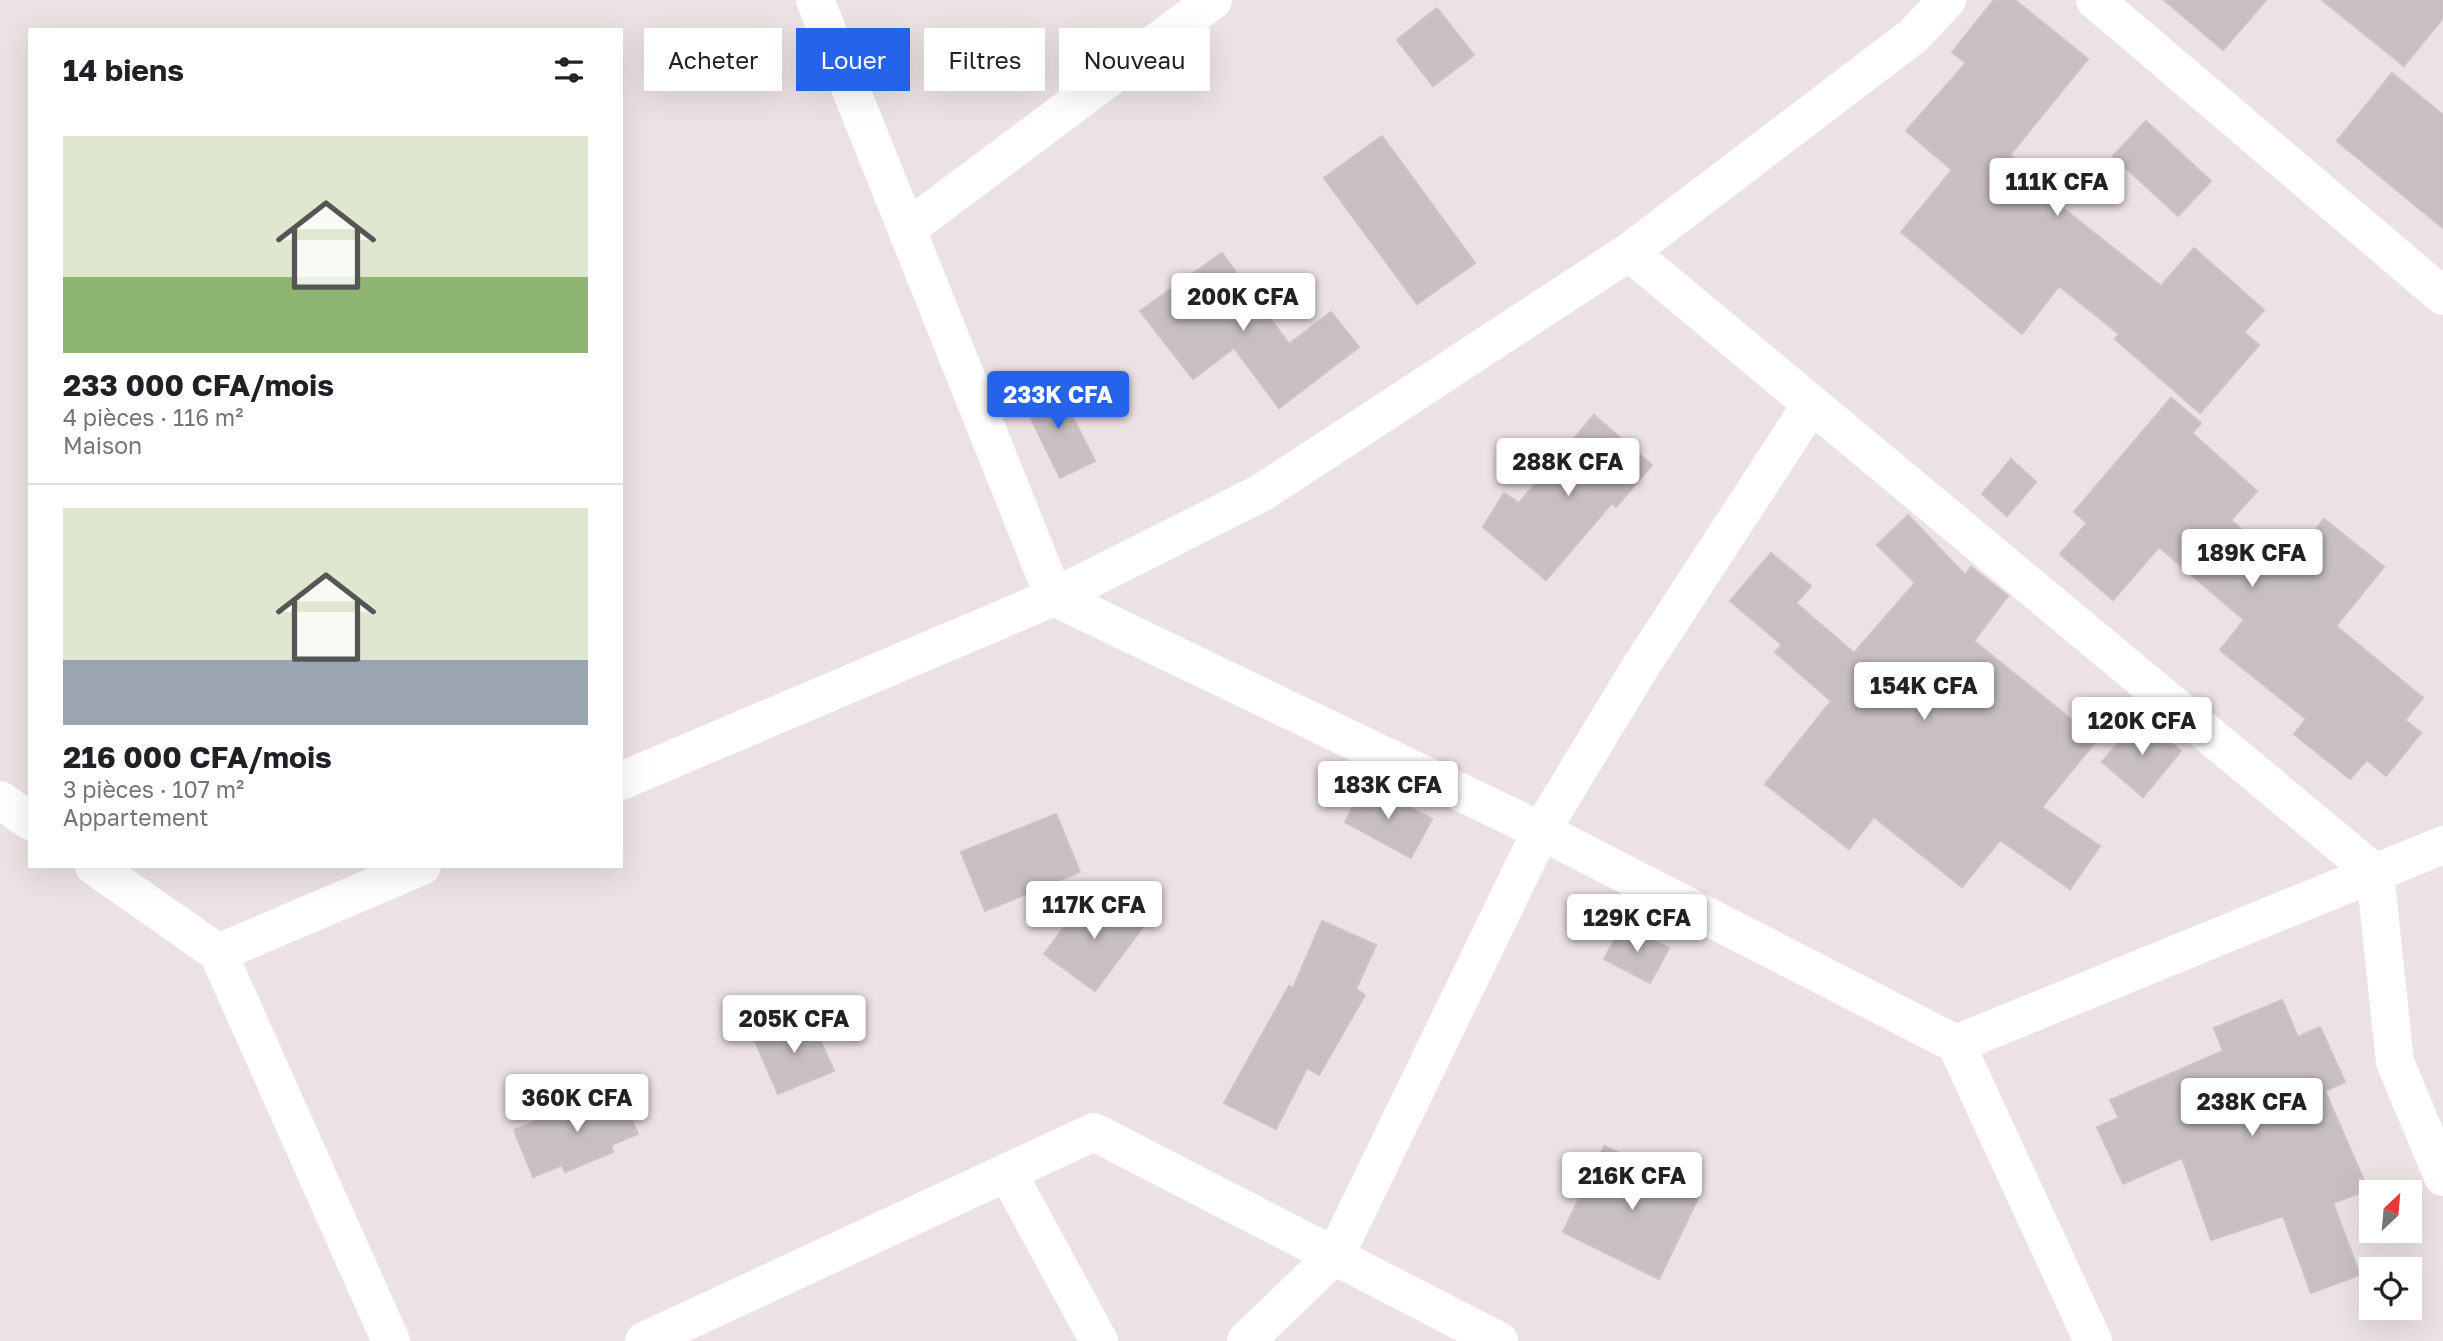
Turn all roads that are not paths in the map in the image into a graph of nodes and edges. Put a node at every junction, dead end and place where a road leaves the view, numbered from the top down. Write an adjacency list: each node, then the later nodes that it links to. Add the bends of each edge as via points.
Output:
1 (815, 0): 5 (street)
2 (1213, 0): 5 (street)
3 (1947, 0): 6 (street, via 1913,36)
4 (2095, 0): 7 (street)
5 (907, 229): 9 (street)
6 (1629, 252): 8 (street); 9 (street, via 1261,493)
7 (2443, 296)
8 (1811, 405): 13 (street, via 1641,666); 17 (street)
9 (1054, 597): 10 (street); 13 (street)
10 (623, 780)
11 (0, 800): 12 (street)
12 (28, 820)
13 (1541, 831): 19 (street); 22 (street)
14 (2443, 845): 17 (street)
15 (97, 868): 18 (street)
16 (417, 868): 18 (street)
17 (2375, 873): 19 (street); 21 (street, via 2395,1062)
18 (218, 953): 23 (street)
19 (1956, 1044): 28 (street)
20 (1006, 1172): 22 (street, via 1094,1132); 24 (street); 25 (street)
21 (2443, 1177)
22 (1336, 1254): 26 (street); 27 (street)
23 (391, 1341)
24 (644, 1341)
25 (1098, 1341)
26 (1246, 1341)
27 (1500, 1341)
28 (2093, 1341)

